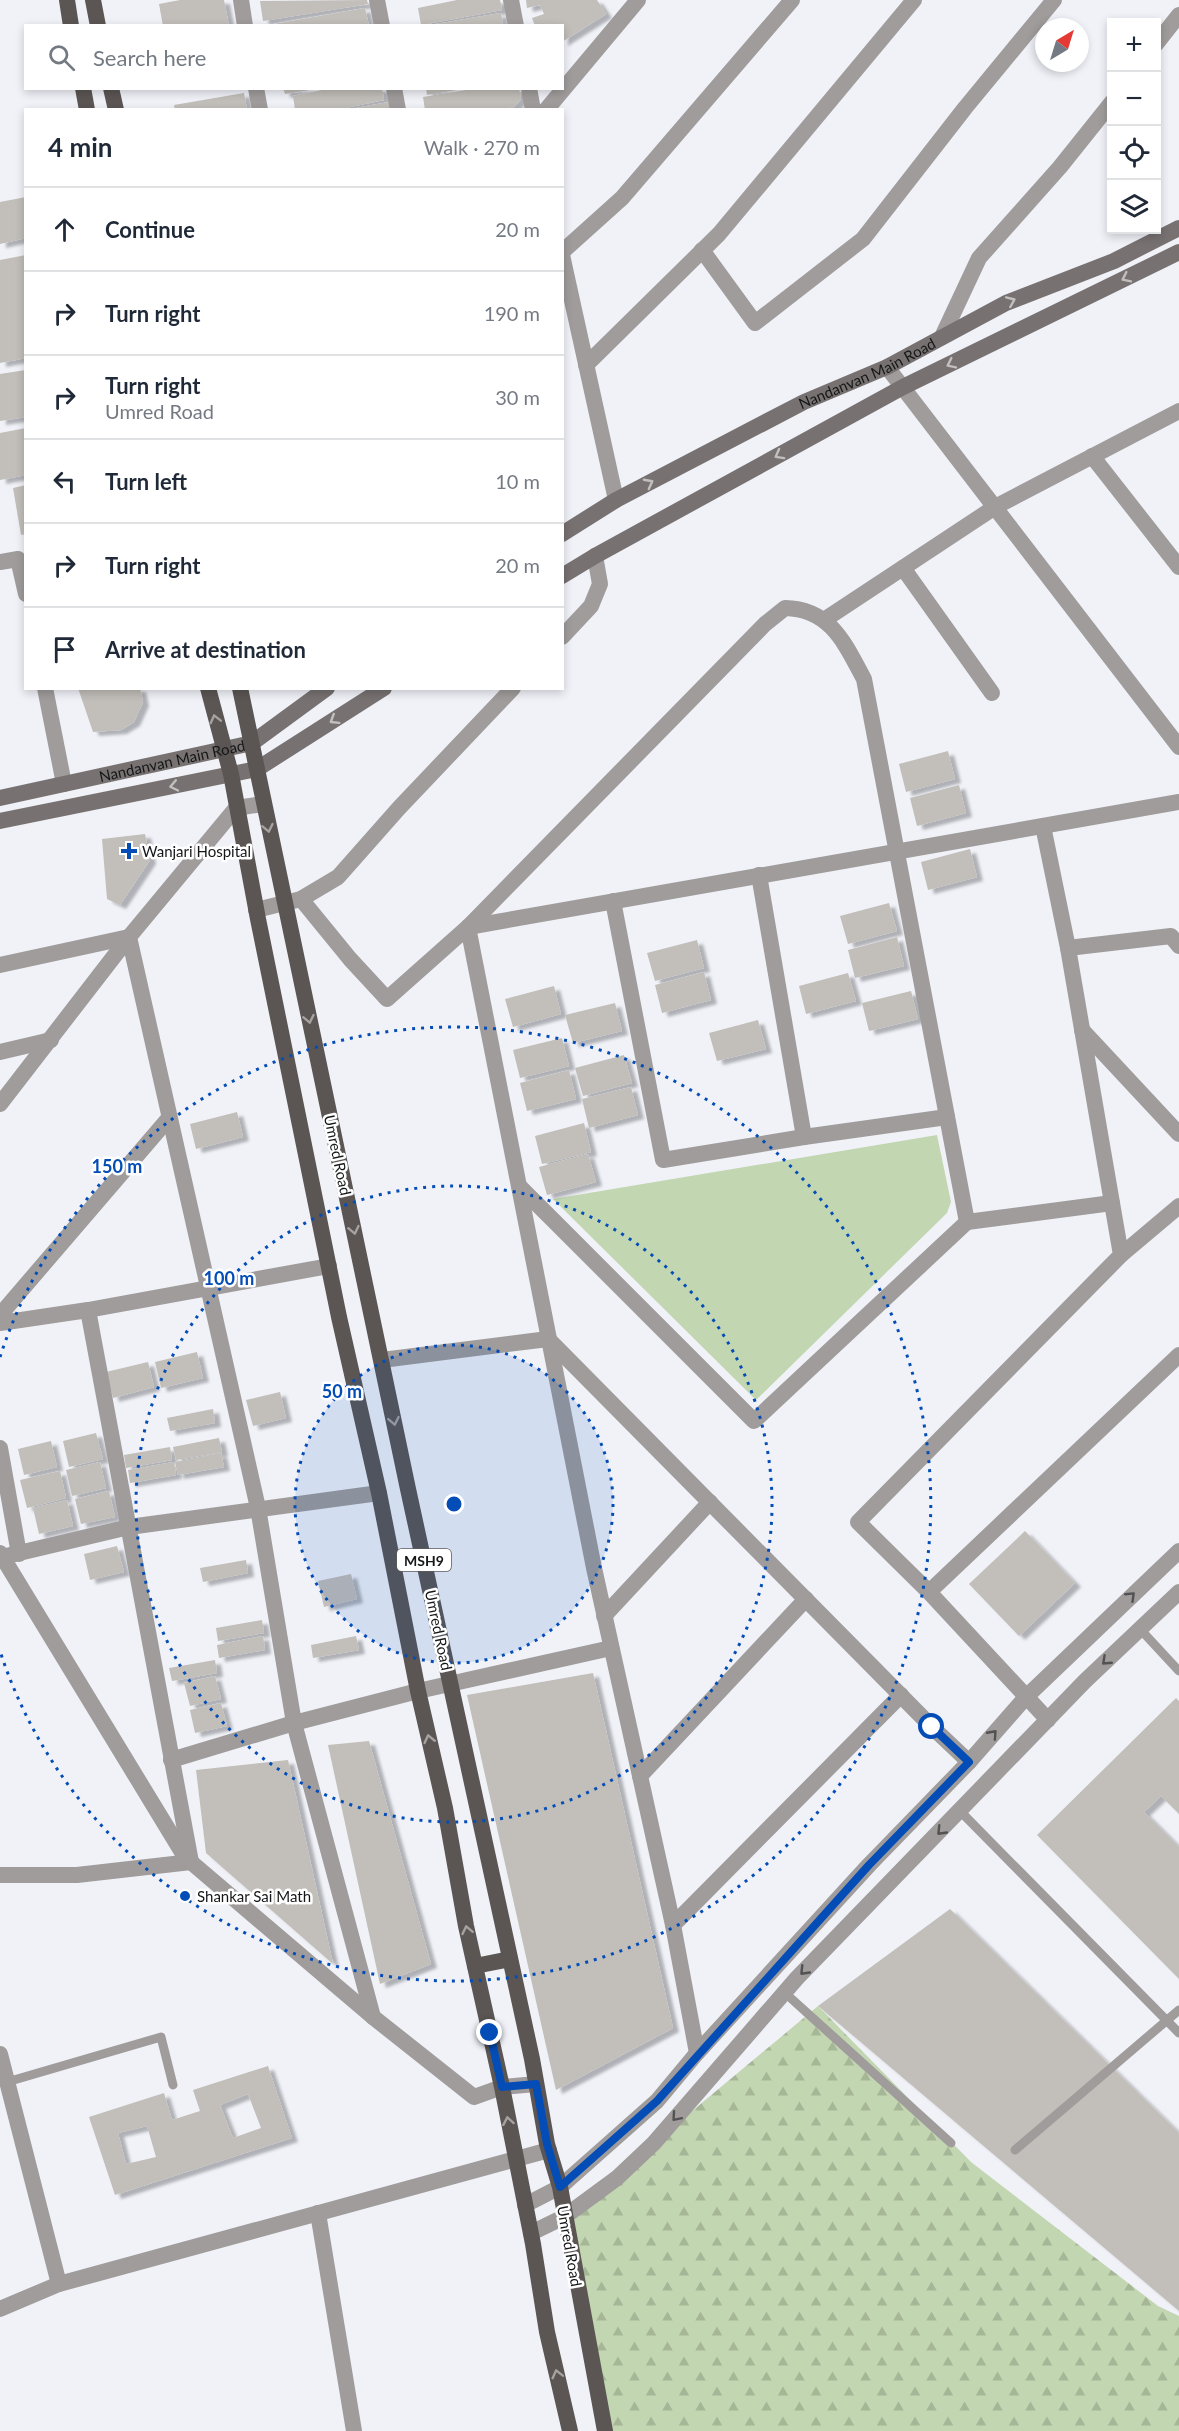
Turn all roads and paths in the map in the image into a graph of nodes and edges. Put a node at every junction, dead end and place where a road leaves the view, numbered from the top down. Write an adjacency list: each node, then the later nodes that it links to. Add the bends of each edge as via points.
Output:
1 (66, 0): 11 (main road)
2 (93, 0): 12 (main road)
3 (241, 0): 13 (street)
4 (377, 0): 14 (street)
5 (511, 0): 15 (street)
6 (638, 0): 17 (street)
7 (792, 0): 33 (street, via 622,198)
8 (914, 0): 32 (street)
9 (1054, 0): 32 (street, via 863,239 755,324)
10 (1179, 15): 16 (street)
11 (71, 24)
12 (98, 24)
13 (245, 24)
14 (382, 24)
15 (516, 24)
16 (1161, 38)
17 (564, 88)
18 (83, 90): 24 (main road)
19 (111, 90): 25 (main road)
20 (256, 90): 26 (street)
21 (394, 90): 27 (street)
22 (529, 90): 28 (street)
23 (563, 90): 29 (street)
24 (87, 108)
25 (116, 108)
26 (260, 108)
27 (398, 108)
28 (533, 108)
29 (548, 108)
30 (1107, 108): 36 (street, via 979,258)
31 (1179, 228): 36 (main road, Nandanvan Main Road, one-way to 31, via 1006,303 1114,261)
32 (702, 250): 37 (street)
33 (564, 252)
34 (1179, 252): 39 (main road, one-way to 39)
35 (564, 263): 37 (street)
36 (942, 337): 38 (main road, Nandanvan Main Road)
37 (586, 365): 42 (street)
38 (887, 367): 39 (street); 42 (main road, Nandanvan Main Road, one-way to 38, via 804,402)
39 (903, 387): 43 (street); 45 (main road, one-way to 45)
40 (1179, 411): 41 (street)
41 (1092, 456): 43 (street); 47 (street)
42 (616, 501): 44 (main road, Nandanvan Main Road)
43 (995, 507): 48 (street); 61 (street)
44 (564, 533)
45 (595, 556): 49 (main road); 52 (street, via 600,584 591,606)
46 (0, 562): 50 (street, via 18,559)
47 (1179, 567)
48 (903, 568): 51 (street); 59 (street)
49 (564, 575)
50 (24, 585)
51 (824, 620): 72 (street, via 842,638 864,679); 78 (street, via 800,608 785,608 765,624)
52 (564, 635)
53 (45, 690): 65 (street)
54 (209, 690): 62 (main road, one-way to 54)
55 (240, 690): 60 (main road, Umred Road / MSH9)
56 (324, 690): 60 (main road, Nandanvan Main Road)
57 (381, 690): 63 (main road, one-way to 63)
58 (511, 690): 74 (street, via 338,877)
59 (992, 693)
60 (252, 743): 62 (main road, Nandanvan Main Road); 63 (main road, Umred Road / MSH9)
61 (1179, 747)
62 (224, 749): 64 (main road); 65 (main road, Nandanvan Main Road)
63 (257, 768): 64 (main road); 68 (main road, Umred Road / MSH9)
64 (231, 774): 69 (main road); 70 (main road, one-way to 70)
65 (64, 784): 66 (main road, Nandanvan Main Road)
66 (0, 798)
67 (1179, 802): 71 (street)
68 (263, 804): 69 (street); 76 (main road, Umred Road / MSH9, one-way to 76)
69 (236, 808): 77 (main road); 79 (street)
70 (0, 821)
71 (1043, 826): 72 (street); 81 (street)
72 (896, 850): 73 (street); 87 (street)
73 (759, 875): 75 (street); 90 (street)
74 (300, 899): 76 (street); 78 (street, via 387,999)
75 (613, 901): 78 (street); 90 (street, via 663,1160)
76 (284, 904): 77 (street); 103 (main road, Umred Road / MSH9, one-way to 103)
77 (256, 910): 96 (main road)
78 (468, 927): 91 (street)
79 (129, 937): 82 (street); 84 (street); 88 (street)
80 (1179, 946): 81 (street, via 1171,936)
81 (1068, 948): 83 (street)
82 (0, 965)
83 (1082, 1030): 89 (street); 92 (street)
84 (51, 1040): 85 (street); 86 (street)
85 (0, 1052)
86 (0, 1104)
87 (947, 1117): 90 (street); 94 (street)
88 (169, 1118): 97 (street); 99 (street)
89 (1179, 1134)
90 (804, 1137)
91 (519, 1186): 94 (street, via 754,1420); 101 (street)
92 (1112, 1203): 94 (street); 95 (street)
93 (1179, 1206): 95 (street)
94 (967, 1222)
95 (1121, 1255): 111 (street, via 858,1522)
96 (329, 1266): 97 (street); 105 (main road)
97 (208, 1288): 98 (street); 107 (street)
98 (88, 1310): 100 (street); 108 (street)
99 (0, 1315)
100 (0, 1323)
101 (549, 1338): 103 (street); 106 (street); 114 (street)
102 (1179, 1355): 111 (street)
103 (382, 1360): 118 (main road, Umred Road / MSH9, one-way to 118)
104 (0, 1448): 110 (street)
105 (379, 1493): 107 (street); 119 (main road)
106 (710, 1502): 113 (street); 114 (street)
107 (258, 1508): 108 (street); 123 (street)
108 (129, 1527): 110 (street); 124 (street)
109 (1179, 1551): 121 (street, one-way to 109)
110 (7, 1555): 128 (street)
111 (929, 1592): 121 (street)
112 (1179, 1592): 115 (street)
113 (806, 1599): 120 (street); 126 (street)
114 (604, 1617): 116 (street)
115 (1140, 1629): 117 (lane); 122 (street, one-way to 122)
116 (611, 1648): 118 (street); 126 (street)
117 (1179, 1671)
118 (450, 1683): 119 (street); 131 (main road, Umred Road / MSH9)
119 (418, 1691): 123 (street); 132 (main road, one-way to 119)
120 (901, 1695): 125 (street); 130 (street)
121 (1026, 1697): 122 (street); 125 (street, one-way to 121)
122 (1048, 1720): 127 (street)
123 (294, 1723): 124 (street); 135 (street)
124 (171, 1760): 128 (street)
125 (969, 1762): 138 (street)
126 (640, 1776): 130 (street)
127 (960, 1811): 133 (street, one-way to 133); 136 (lane)
128 (191, 1862): 129 (street, via 77,1875); 135 (street)
129 (0, 1875)
130 (673, 1925): 138 (street)
131 (510, 1959): 132 (main road); 141 (main road, Umred Road / MSH9)
132 (475, 1966): 143 (main road)
133 (784, 1992): 144 (lane); 151 (street, one-way to 151, via 654,2143 617,2178)
134 (1179, 2010): 136 (lane)
135 (373, 2017): 143 (street, via 474,2097)
136 (1166, 2019): 137 (lane); 146 (lane)
137 (1179, 2033)
138 (698, 2053): 148 (street, via 657,2101)
139 (0, 2055): 140 (street)
140 (7, 2082): 142 (lane, via 161,2037); 153 (street)
141 (536, 2084): 143 (street); 145 (main road, Umred Road / MSH9)
142 (173, 2085)
143 (502, 2087): 147 (main road, one-way to 143)
144 (951, 2143)
145 (549, 2150): 147 (street); 148 (main road, Umred Road / MSH9)
146 (1015, 2150)
147 (515, 2159): 149 (main road); 150 (street)
148 (560, 2187): 149 (street); 151 (main road, Umred Road / MSH9)
149 (525, 2205): 152 (main road)
150 (318, 2213): 153 (street); 155 (street)
151 (564, 2217): 152 (street); 157 (main road, Umred Road / MSH9)
152 (531, 2233): 156 (main road, one-way to 152, via 547,2332)
153 (59, 2284): 154 (street)
154 (0, 2309)
155 (354, 2431)
156 (570, 2431)
157 (605, 2431)

